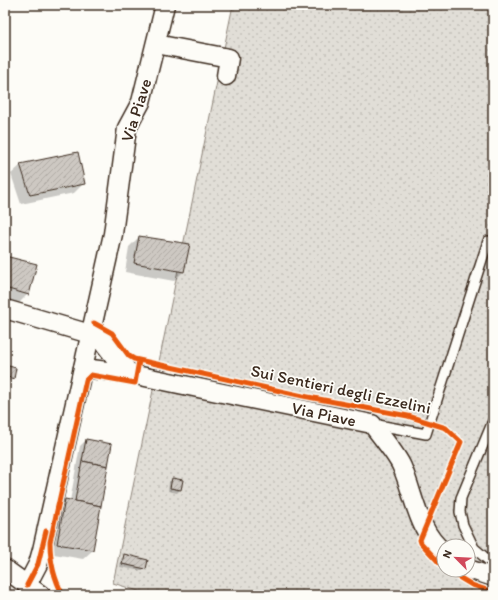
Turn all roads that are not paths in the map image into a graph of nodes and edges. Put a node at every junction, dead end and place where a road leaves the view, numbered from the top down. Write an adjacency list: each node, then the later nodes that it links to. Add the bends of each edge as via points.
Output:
1 (165, 5): 2 (street, Via Piave)
2 (156, 44): 3 (street, via 229,58); 6 (street, Via Piave, via 141,102 127,128 113,234)
3 (226, 76)
4 (488, 241): 10 (lane, via 426,434)
5 (5, 309): 6 (street)
6 (90, 334): 7 (street, Via Piave); 8 (street, via 103,342 117,360)
7 (83, 368): 8 (street, Via Piave); 16 (street, Via Piave)
8 (134, 375): 10 (street, Via Piave)
9 (493, 421): 12 (lane, via 460,498 463,525 474,548)
10 (372, 424): 11 (street, Via Piave, via 402,466 424,528)
11 (436, 544)
12 (493, 562)
13 (5, 569): 16 (street)
14 (476, 572): 15 (street)
15 (493, 578)
16 (34, 590)

